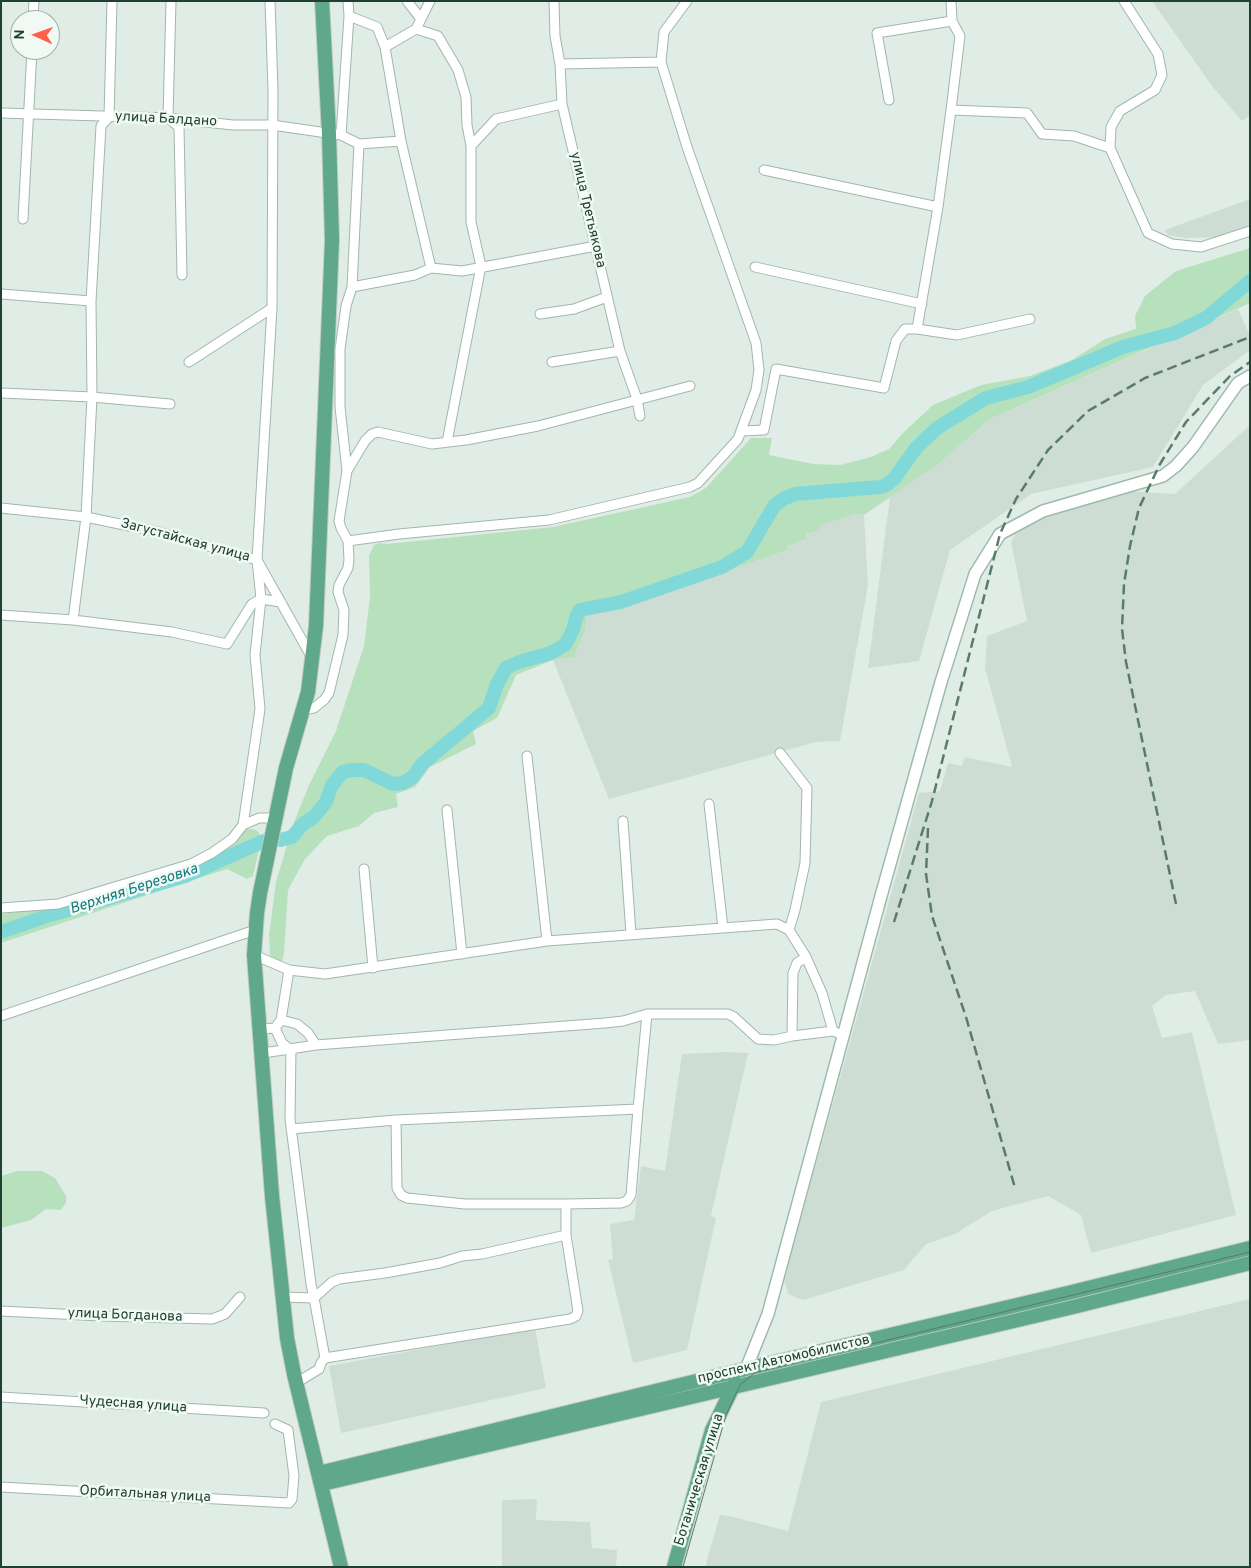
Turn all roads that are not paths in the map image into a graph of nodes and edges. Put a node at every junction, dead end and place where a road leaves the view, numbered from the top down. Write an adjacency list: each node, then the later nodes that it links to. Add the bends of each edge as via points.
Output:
1 (112, 1): 25 (street)
2 (171, 1): 26 (street)
3 (270, 1): 27 (street)
4 (322, 1): 28 (main road)
5 (348, 1): 12 (street)
6 (408, 1): 13 (street)
7 (430, 1): 13 (street)
8 (554, 1): 19 (street, улица Третьякова)
9 (686, 1): 18 (street, via 664,32)
10 (951, 1): 14 (street)
11 (1124, 1): 32 (street, via 1158,54 1162,75 1155,90 1120,111 1111,127)
12 (349, 16): 16 (street, via 377,27); 28 (street)
13 (421, 19): 15 (street)
14 (952, 21): 20 (street, via 877,33); 22 (street, via 960,36)
15 (416, 29): 16 (street); 31 (street, via 438,36 458,70 466,97)
16 (385, 47): 29 (street)
17 (32, 60): 24 (street)
18 (661, 62): 19 (street); 61 (street, via 687,148 756,343 757,383)
19 (560, 64): 21 (street, улица Третьякова)
20 (890, 100)
21 (562, 104): 31 (street, via 496,119); 37 (street, улица Третьякова)
22 (952, 110): 32 (street, via 1027,113 1042,134 1074,136); 34 (street)
23 (1, 113): 24 (street, улица Балдано)
24 (29, 114): 25 (street, улица Балдано); 35 (street)
25 (109, 117): 26 (street, улица Балдано); 45 (street, via 101,126)
26 (168, 118): 27 (street, улица Балдано, via 232,125); 41 (street, via 179,126)
27 (272, 125): 28 (street, улица Балдано); 47 (street)
28 (335, 134): 30 (street); 72 (main road)
29 (401, 141): 30 (street); 40 (street)
30 (359, 144): 42 (street)
31 (471, 146): 38 (street, via 470,222)
32 (1110, 148): 36 (street, via 1148,233 1172,244 1201,247)
33 (764, 170): 34 (street)
34 (938, 207): 46 (street)
35 (23, 219)
36 (1250, 230)
37 (596, 246): 38 (street); 44 (street, улица Третьякова)
38 (481, 266): 40 (street, via 462,271); 62 (street)
39 (755, 267): 46 (street)
40 (431, 268): 42 (street, via 415,275)
41 (182, 275)
42 (352, 287): 63 (street, via 340,349 340,407)
43 (1, 294): 45 (street)
44 (608, 297): 48 (street, via 574,309); 51 (street, улица Третьякова)
45 (91, 301): 57 (street)
46 (922, 304): 50 (street)
47 (272, 308): 52 (street); 67 (street)
48 (540, 314)
49 (1030, 319): 50 (street, via 957,335)
50 (918, 329): 61 (street, via 905,329 896,341 884,388 776,369 764,430)
51 (620, 352): 53 (street); 58 (street, улица Третьякова)
52 (189, 362)
53 (552, 362)
54 (1250, 376): 97 (street, via 1238,384 1193,447 1163,476 1042,511 1000,534 975,574)
55 (690, 386): 58 (street)
56 (1, 393): 57 (street)
57 (92, 397): 59 (street); 65 (street)
58 (637, 399): 60 (street, улица Третьякова); 62 (street, via 538,426)
59 (170, 404)
60 (640, 416)
61 (742, 431): 66 (street, via 698,483 690,487 548,520)
62 (446, 442): 63 (street, via 432,444 378,432 365,441)
63 (347, 471): 66 (street, via 340,521)
64 (1, 508): 65 (street, Загустайская улица)
65 (86, 517): 67 (street, Загустайская улица, via 158,532); 71 (street)
66 (348, 541): 73 (street, via 348,568 338,592 344,610 343,635 329,693 314,708)
67 (257, 560): 68 (street); 69 (street, Загустайская улица)
68 (261, 599): 69 (street); 71 (street, via 252,604 227,644 172,632); 80 (street, via 255,655 260,709)
69 (281, 602): 72 (street, Загустайская улица)
70 (1, 616): 71 (street)
71 (73, 620)
72 (313, 658): 73 (main road)
73 (303, 710): 78 (main road)
74 (780, 752): 85 (street, via 807,788 805,863)
75 (527, 756): 87 (street)
76 (709, 804): 83 (street)
77 (447, 810): 88 (street)
78 (275, 818): 80 (street, via 258,818); 84 (main road)
79 (623, 821): 86 (street)
80 (244, 825): 82 (street, via 232,839 191,864 58,904)
81 (364, 869): 91 (street)
82 (1, 908)
83 (723, 928): 85 (street, via 777,924); 86 (street)
84 (255, 930): 89 (main road); 94 (street)
85 (789, 930): 90 (street)
86 (631, 934): 87 (street)
87 (547, 941): 88 (street)
88 (462, 954): 91 (street)
89 (254, 955): 92 (street); 96 (main road)
90 (806, 957): 97 (street); 98 (street, via 797,963 793,972)
91 (373, 968): 92 (street, via 325,974)
92 (289, 970): 95 (street)
93 (647, 1014): 98 (street, via 728,1014 758,1038 774,1040); 99 (street, via 606,1023); 102 (street)
94 (1, 1016)
95 (281, 1020): 96 (street); 99 (street, via 298,1024)
96 (268, 1028): 100 (street); 101 (main road)
97 (838, 1033): 98 (street); 114 (street, via 768,1314)
98 (792, 1036)
99 (316, 1045): 100 (street)
100 (291, 1050): 101 (street); 104 (street)
101 (263, 1053): 110 (main road)
102 (638, 1109): 103 (street); 105 (street, via 631,1195 627,1201)
103 (396, 1120): 104 (street); 105 (street, via 397,1188 407,1198 465,1204)
104 (291, 1129): 111 (street)
105 (566, 1204): 106 (street)
106 (566, 1235): 111 (street, via 440,1263 339,1279); 113 (street, via 578,1311 576,1316)
107 (1250, 1248): 114 (main road, проспект Автомобилистов)
108 (1250, 1262): 116 (main road, проспект Автомобилистов)
109 (240, 1297): 112 (street, улица Богданова, via 225,1314 212,1319)
110 (282, 1297): 111 (street); 115 (main road)
111 (314, 1298): 113 (street)
112 (1, 1311)
113 (326, 1358): 115 (street, via 319,1369)
114 (746, 1369): 116 (main road, Ботаническая улица); 120 (main road, проспект Автомобилистов)
115 (296, 1383): 120 (main road)
116 (731, 1387): 120 (main road, проспект Автомобилистов); 123 (main road, Ботаническая улица, via 712,1430)
117 (1, 1397): 118 (street, Чудесная улица)
118 (264, 1413)
119 (275, 1424): 121 (street, Орбитальная улица, via 288,1430 294,1476 289,1503)
120 (320, 1479): 122 (main road)
121 (1, 1487)
122 (341, 1567)
123 (674, 1567)

